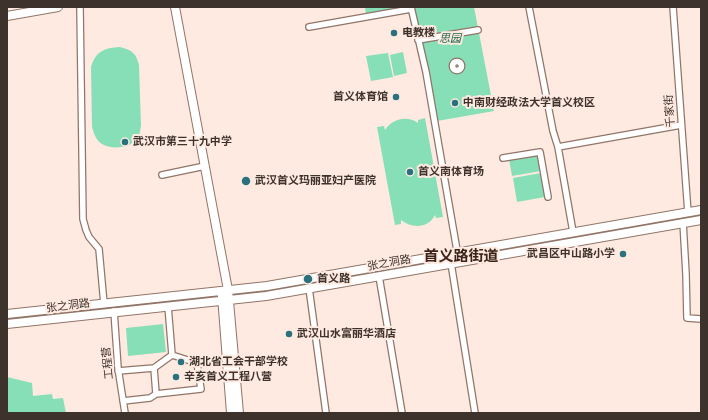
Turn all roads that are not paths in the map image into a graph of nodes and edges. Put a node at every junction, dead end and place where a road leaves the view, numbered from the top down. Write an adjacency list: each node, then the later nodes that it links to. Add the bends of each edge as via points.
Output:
1 (58, 7): 7 (main road)
2 (80, 7): 28 (street, via 83,219 89,237 99,249)
3 (175, 7): 14 (main road)
4 (529, 7): 12 (street)
5 (673, 7): 11 (street, 千家街)
6 (411, 8): 8 (street); 10 (street)
7 (7, 16)
8 (309, 27)
9 (478, 30): 10 (street)
10 (418, 40): 22 (street)
11 (681, 125): 12 (street); 18 (street, 千家街)
12 (558, 147): 21 (street)
13 (503, 158): 16 (street, via 540,152)
14 (205, 166): 15 (street); 26 (main road)
15 (162, 174)
16 (548, 197)
17 (701, 210): 18 (main road, 张之洞路)
18 (688, 213): 21 (main road, 张之洞路)
19 (701, 220): 20 (main road, 张之洞路)
20 (683, 222): 23 (main road, 张之洞路); 32 (street, via 687,318)
21 (573, 232): 22 (main road, 张之洞路)
22 (458, 253): 23 (street); 26 (main road, 张之洞路, via 267,286)
23 (455, 262): 24 (main road, 张之洞路); 44 (street)
24 (379, 276): 25 (main road, 张之洞路); 43 (street)
25 (309, 288): 27 (main road, 张之洞路); 42 (street)
26 (225, 290): 27 (main road); 28 (main road, 张之洞路)
27 (226, 300): 29 (main road, 张之洞路); 40 (main road); 41 (main road)
28 (104, 304): 31 (main road, 张之洞路)
29 (168, 306): 30 (main road, 张之洞路); 34 (street)
30 (114, 312): 33 (main road, 张之洞路); 36 (street, 工程营)
31 (7, 314)
32 (701, 319)
33 (7, 324)
34 (172, 355): 35 (street); 37 (street, via 197,363 200,389)
35 (154, 368): 36 (street); 37 (street)
36 (118, 371): 38 (street, 工程营)
37 (156, 394): 38 (street, via 150,398)
38 (123, 402): 39 (street, 工程营)
39 (126, 413)
40 (231, 413)
41 (239, 413)
42 (326, 413)
43 (402, 413)
44 (475, 413)

